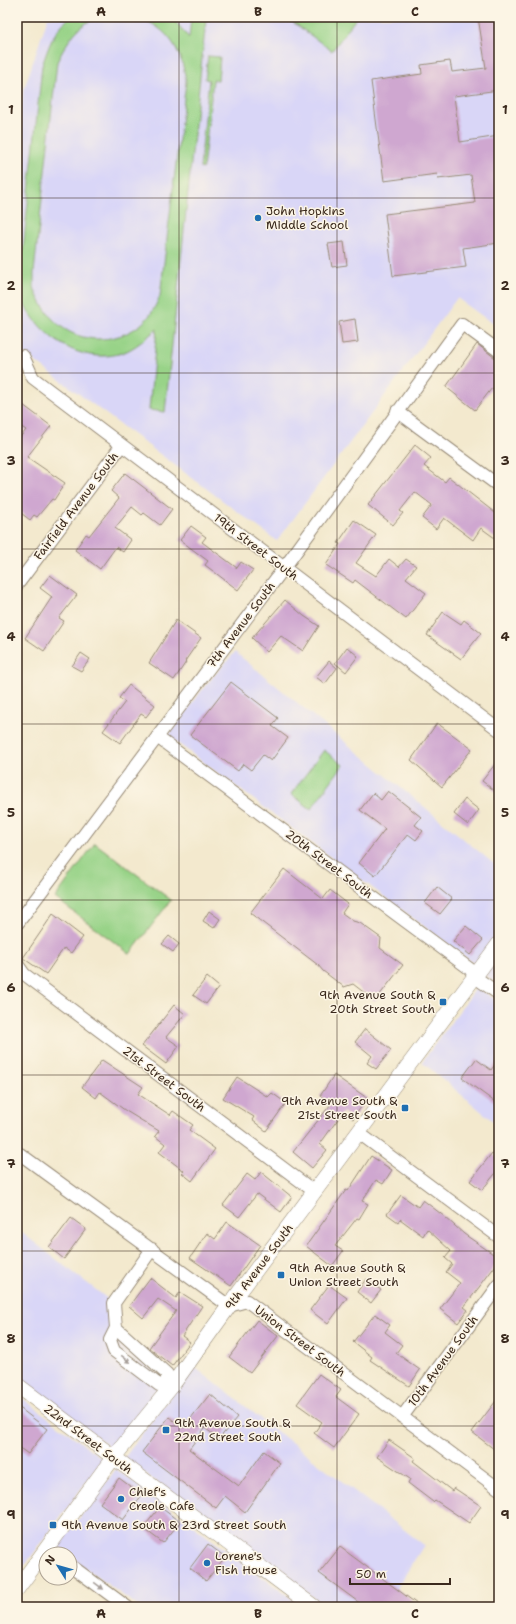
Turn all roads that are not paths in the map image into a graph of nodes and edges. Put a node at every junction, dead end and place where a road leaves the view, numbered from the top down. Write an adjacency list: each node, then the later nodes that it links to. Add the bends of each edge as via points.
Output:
1 (499, 351): 3 (street, 7th Avenue South, via 462,324)
2 (23, 356): 4 (street, 19th Street South, via 33,378)
3 (397, 412): 5 (street); 6 (street, 7th Avenue South)
4 (121, 446): 6 (street, 19th Street South); 7 (street, Fairfield Avenue South)
5 (499, 486)
6 (284, 568): 8 (street, 19th Street South); 9 (street, 7th Avenue South)
7 (17, 585)
8 (499, 730)
9 (158, 736): 10 (street, 7th Avenue South); 13 (street, 20th Street South, via 463,964)
10 (17, 924)
11 (499, 944): 13 (street, 9th Avenue South)
12 (17, 964): 17 (street, 21st Street South, via 24,974)
13 (475, 976): 14 (street, 20th Street South); 15 (street, 9th Avenue South)
14 (499, 994)
15 (359, 1133): 17 (street, 9th Avenue South); 18 (street)
16 (20, 1154): 19 (street)
17 (315, 1192): 21 (street, 9th Avenue South)
18 (499, 1237)
19 (152, 1249): 21 (street); 22 (street, via 114,1303)
20 (499, 1285): 25 (street, 10th Avenue South)
21 (229, 1306): 24 (street, 9th Avenue South); 25 (street, Union Street South, via 247,1301)
22 (116, 1328): 24 (street, via 167,1374); 24 (street, one-way to 24, via 110,1340 114,1351 159,1385)
23 (17, 1385): 26 (street, 22nd Street South)
24 (169, 1385): 26 (street, 9th Avenue South)
25 (402, 1417): 27 (street, Union Street South)
26 (114, 1458): 28 (street, 9th Avenue South); 33 (street, 22nd Street South)
27 (499, 1489)
28 (54, 1546)
29 (38, 1566): 31 (street, 9th Avenue South)
30 (78, 1571): 32 (street, one-way to 32)
31 (17, 1589)
32 (127, 1607)
33 (314, 1607)

